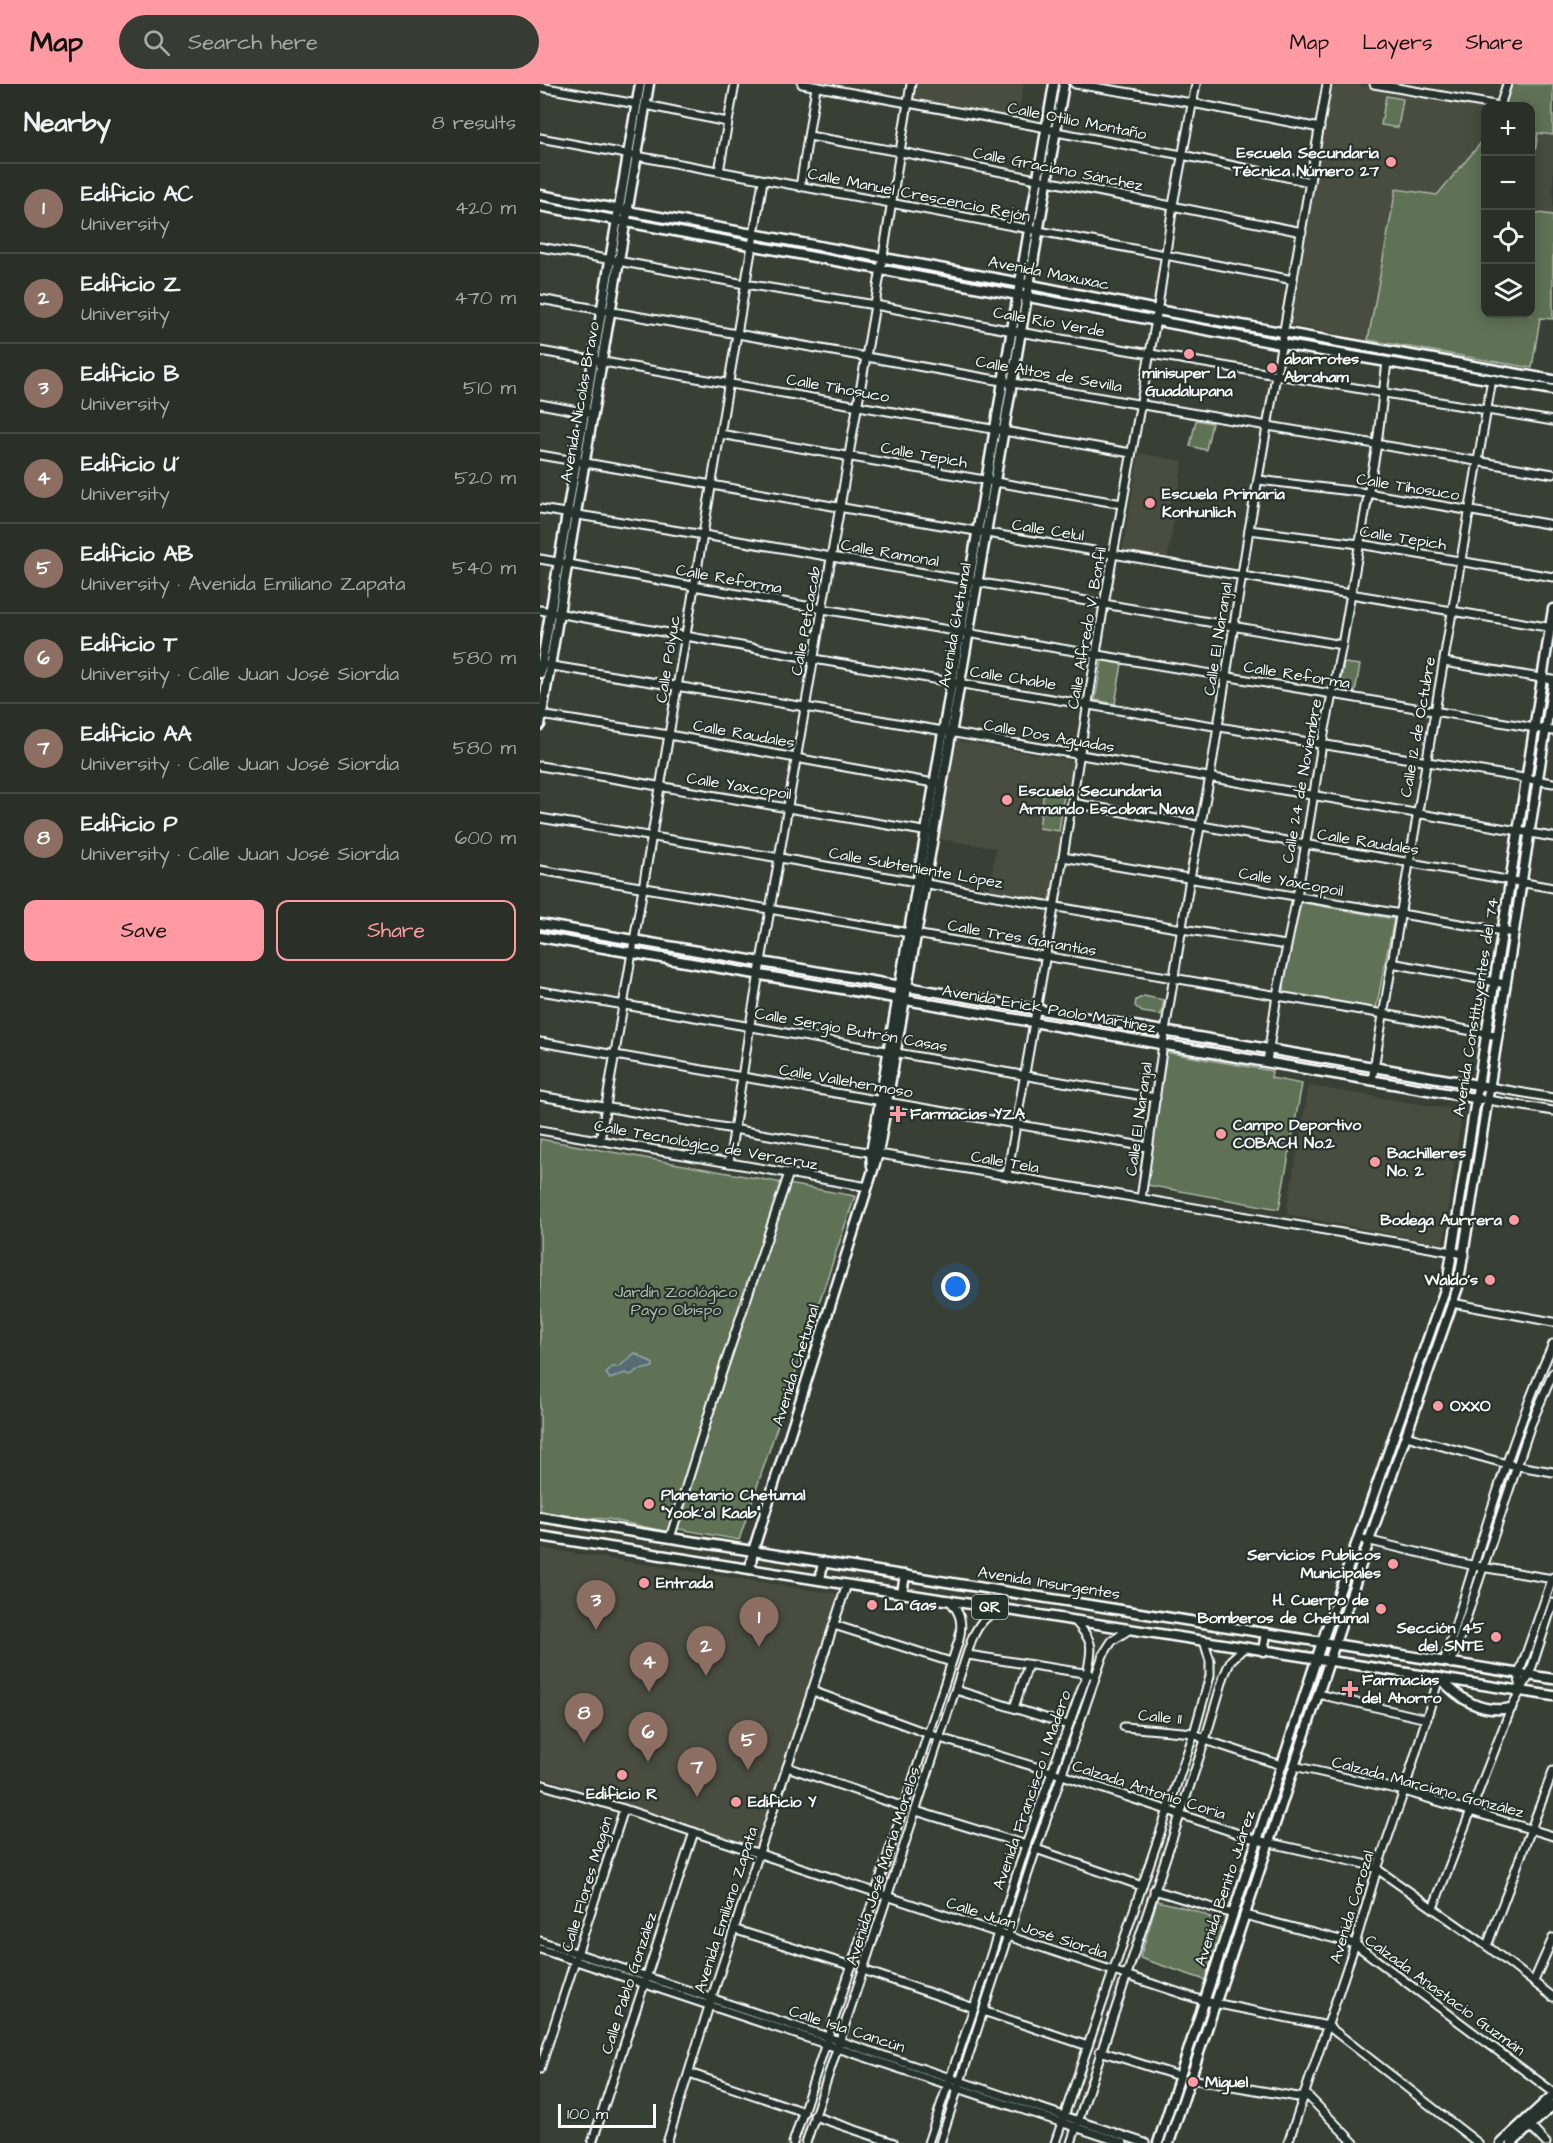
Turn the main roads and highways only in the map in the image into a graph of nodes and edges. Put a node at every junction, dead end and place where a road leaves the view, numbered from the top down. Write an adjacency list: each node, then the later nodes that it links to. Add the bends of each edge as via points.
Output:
1 (640, 84): 5 (main road, Avenida Nicolás Bravo)
2 (649, 84): 5 (main road, Avenida Nicolás Bravo)
3 (1054, 84): 10 (main road, Avenida Chetumal, via 1038,179)
4 (1064, 84): 10 (main road, Avenida Chetumal, via 1048,181)
5 (641, 105): 8 (main road, Avenida Nicolás Bravo)
6 (540, 195): 8 (main road, Avenida Maxuxac)
7 (540, 206): 9 (main road, Avenida Maxuxac)
8 (624, 209): 9 (main road, Avenida Nicolás Bravo); 11 (main road, Avenida Maxuxac)
9 (622, 221): 12 (main road, Avenida Maxuxac); 19 (main road, Avenida Nicolás Bravo)
10 (1035, 231): 11 (main road, Avenida Chetumal)
11 (1026, 283): 12 (main road, Avenida Chetumal); 13 (main road, Avenida Chetumal); 15 (main road, Avenida Maxuxac)
12 (1019, 295): 13 (main road, Avenida Maxuxac); 14 (main road, Avenida Chetumal)
13 (1028, 297): 14 (main road, Avenida Chetumal); 16 (main road, Avenida Maxuxac)
14 (1017, 331): 26 (main road, Avenida Chetumal)
15 (1553, 380)
16 (1553, 390)
17 (1553, 609): 18 (main road, Avenida Constituyentes del 74)
18 (1551, 628): 28 (main road, Avenida Constituyentes del 74)
19 (543, 666): 21 (main road, Avenida Nicolás Bravo)
20 (1553, 681): 23 (main road, Avenida Constituyentes del 74)
21 (541, 715): 22 (main road, Avenida Nicolás Bravo)
22 (540, 725)
23 (1549, 730): 29 (main road, Avenida Constituyentes del 74)
24 (540, 924): 26 (main road, Avenida Erick Paolo Martínez)
25 (540, 937): 27 (main road, Avenida Erick Paolo Martínez)
26 (904, 987): 27 (main road, Avenida Chetumal); 28 (main road, Avenida Erick Paolo Martínez)
27 (901, 999): 30 (main road, Avenida Erick Paolo Martínez); 34 (main road, Avenida Chetumal, via 868,1187)
28 (1479, 1085): 29 (main road, Avenida Erick Paolo Martínez); 30 (main road, Avenida Constituyentes del 74)
29 (1490, 1088): 31 (main road, Avenida Constituyentes del 74)
30 (1477, 1098): 31 (main road, Avenida Erick Paolo Martínez); 41 (main road, Avenida Constituyentes del 74, via 1453,1252 1441,1301)
31 (1488, 1100): 42 (main road, Avenida Constituyentes del 74, via 1458,1287)
32 (540, 1517): 34 (main road, Avenida Insurgentes / QR)
33 (540, 1536): 36 (main road, Avenida Insurgentes / QR)
34 (753, 1551): 35 (main road, Avenida Insurgentes / QR); 36 (main road, Avenida Chetumal)
35 (823, 1562): 37 (main road, Avenida Insurgentes / QR); 38 (main road)
36 (750, 1569): 38 (main road, Avenida Insurgentes / QR)
37 (905, 1575): 39 (main road); 40 (main road, Avenida Insurgentes / QR)
38 (820, 1580): 39 (main road, Avenida Insurgentes / QR)
39 (902, 1593): 43 (main road, Avenida Insurgentes / QR)
40 (1266, 1633): 41 (main road, Avenida Insurgentes / QR); 43 (main road)
41 (1322, 1642): 42 (main road, Avenida Insurgentes / QR); 45 (main road, Avenida Benito Juárez)
42 (1335, 1644): 44 (main road, Avenida Insurgentes / QR); 46 (main road, Avenida Benito Juárez)
43 (1263, 1651): 45 (main road, Avenida Insurgentes / QR)
44 (1377, 1652): 47 (main road); 49 (main road, Avenida Insurgentes / QR)
45 (1316, 1659): 46 (main road, Avenida Insurgentes / QR); 54 (main road, Avenida Benito Juárez)
46 (1329, 1661): 47 (main road, Avenida Insurgentes / QR); 55 (main road, Avenida Benito Juárez)
47 (1374, 1667): 48 (main road, Avenida Insurgentes / QR)
48 (1439, 1678): 50 (main road, Avenida Insurgentes / QR); 51 (main road, via 1455,1695 1470,1703 1487,1709)
49 (1553, 1679)
50 (1553, 1696)
51 (1511, 1708)
52 (1553, 2093): 56 (main road)
53 (1553, 2105): 57 (main road)
54 (1158, 2143)
55 (1169, 2143)
56 (1501, 2143)
57 (1512, 2143)

